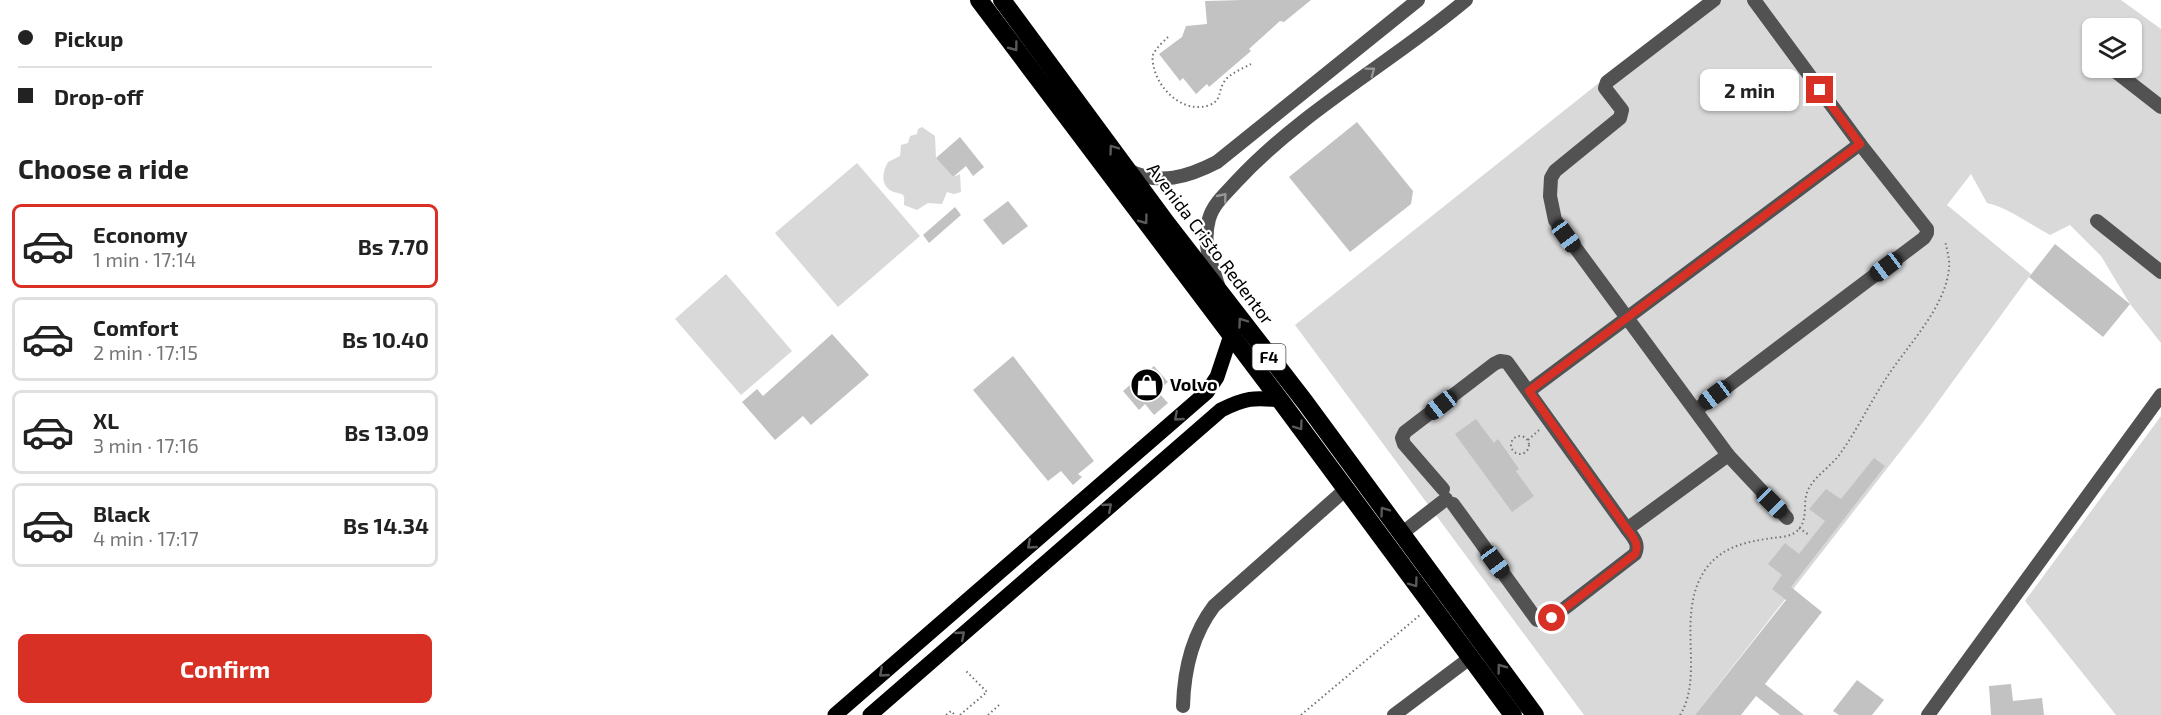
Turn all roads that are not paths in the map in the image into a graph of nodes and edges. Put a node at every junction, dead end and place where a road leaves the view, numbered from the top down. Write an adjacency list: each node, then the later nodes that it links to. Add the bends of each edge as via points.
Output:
1 (979, 0): 19 (highway, Avenida Cristo Redentor / F4, one-way to 19)
2 (1002, 0): 14 (highway, Avenida Cristo Redentor / F4, one-way to 2)
3 (1418, 0): 9 (street)
4 (1714, 0): 18 (street, via 1607,82 1605,88 1622,110 1620,118 1551,178 1555,220)
5 (1754, 0): 12 (street)
6 (1456, 3): 10 (street, one-way to 6)
7 (2124, 78): 8 (street)
8 (2161, 107)
9 (1275, 116): 10 (street, via 1276,128); 11 (street)
10 (1290, 132): 13 (street)
11 (1244, 140): 13 (street, via 1263,141); 14 (street, via 1217,162 1190,175 1158,180)
12 (1860, 144): 18 (street); 25 (street, via 1927,229 1924,238)
13 (1259, 156): 17 (street, one-way to 13, via 1206,249 1209,216)
14 (1128, 170): 17 (highway, Avenida Cristo Redentor / F4)
15 (2097, 221): 16 (street)
16 (2161, 272)
17 (1219, 290): 31 (highway, Avenida Cristo Redentor / F4, one-way to 17)
18 (1626, 318): 20 (street); 25 (street)
19 (1231, 335): 21 (main road, via 1217,377); 23 (highway, Avenida Cristo Redentor / F4)
20 (1529, 391): 28 (street, via 1507,362 1500,361 1405,432 1404,444); 30 (street)
21 (1207, 392): 24 (main road); 34 (main road, one-way to 34)
22 (2161, 395): 39 (street)
23 (1280, 400): 24 (main road, via 1240,400); 27 (highway, Avenida Cristo Redentor / F4, one-way to 27)
24 (1221, 410): 35 (main road, one-way to 24)
25 (1696, 410): 26 (street)
26 (1728, 455): 29 (street); 30 (street)
27 (1346, 489): 32 (highway, Avenida Cristo Redentor / F4, one-way to 32); 33 (street, via 1204,618 1190,650)
28 (1447, 497): 30 (street, via 1537,620 1552,618 1635,554 1638,549); 31 (street)
29 (1787, 518)
30 (1627, 529)
31 (1401, 534): 38 (highway, Avenida Cristo Redentor / F4, one-way to 31)
32 (1470, 658): 36 (street); 37 (highway, Avenida Cristo Redentor / F4)
33 (1183, 706)
34 (839, 714)
35 (870, 715)
36 (1394, 715)
37 (1513, 715)
38 (1535, 715)
39 (1928, 715)

